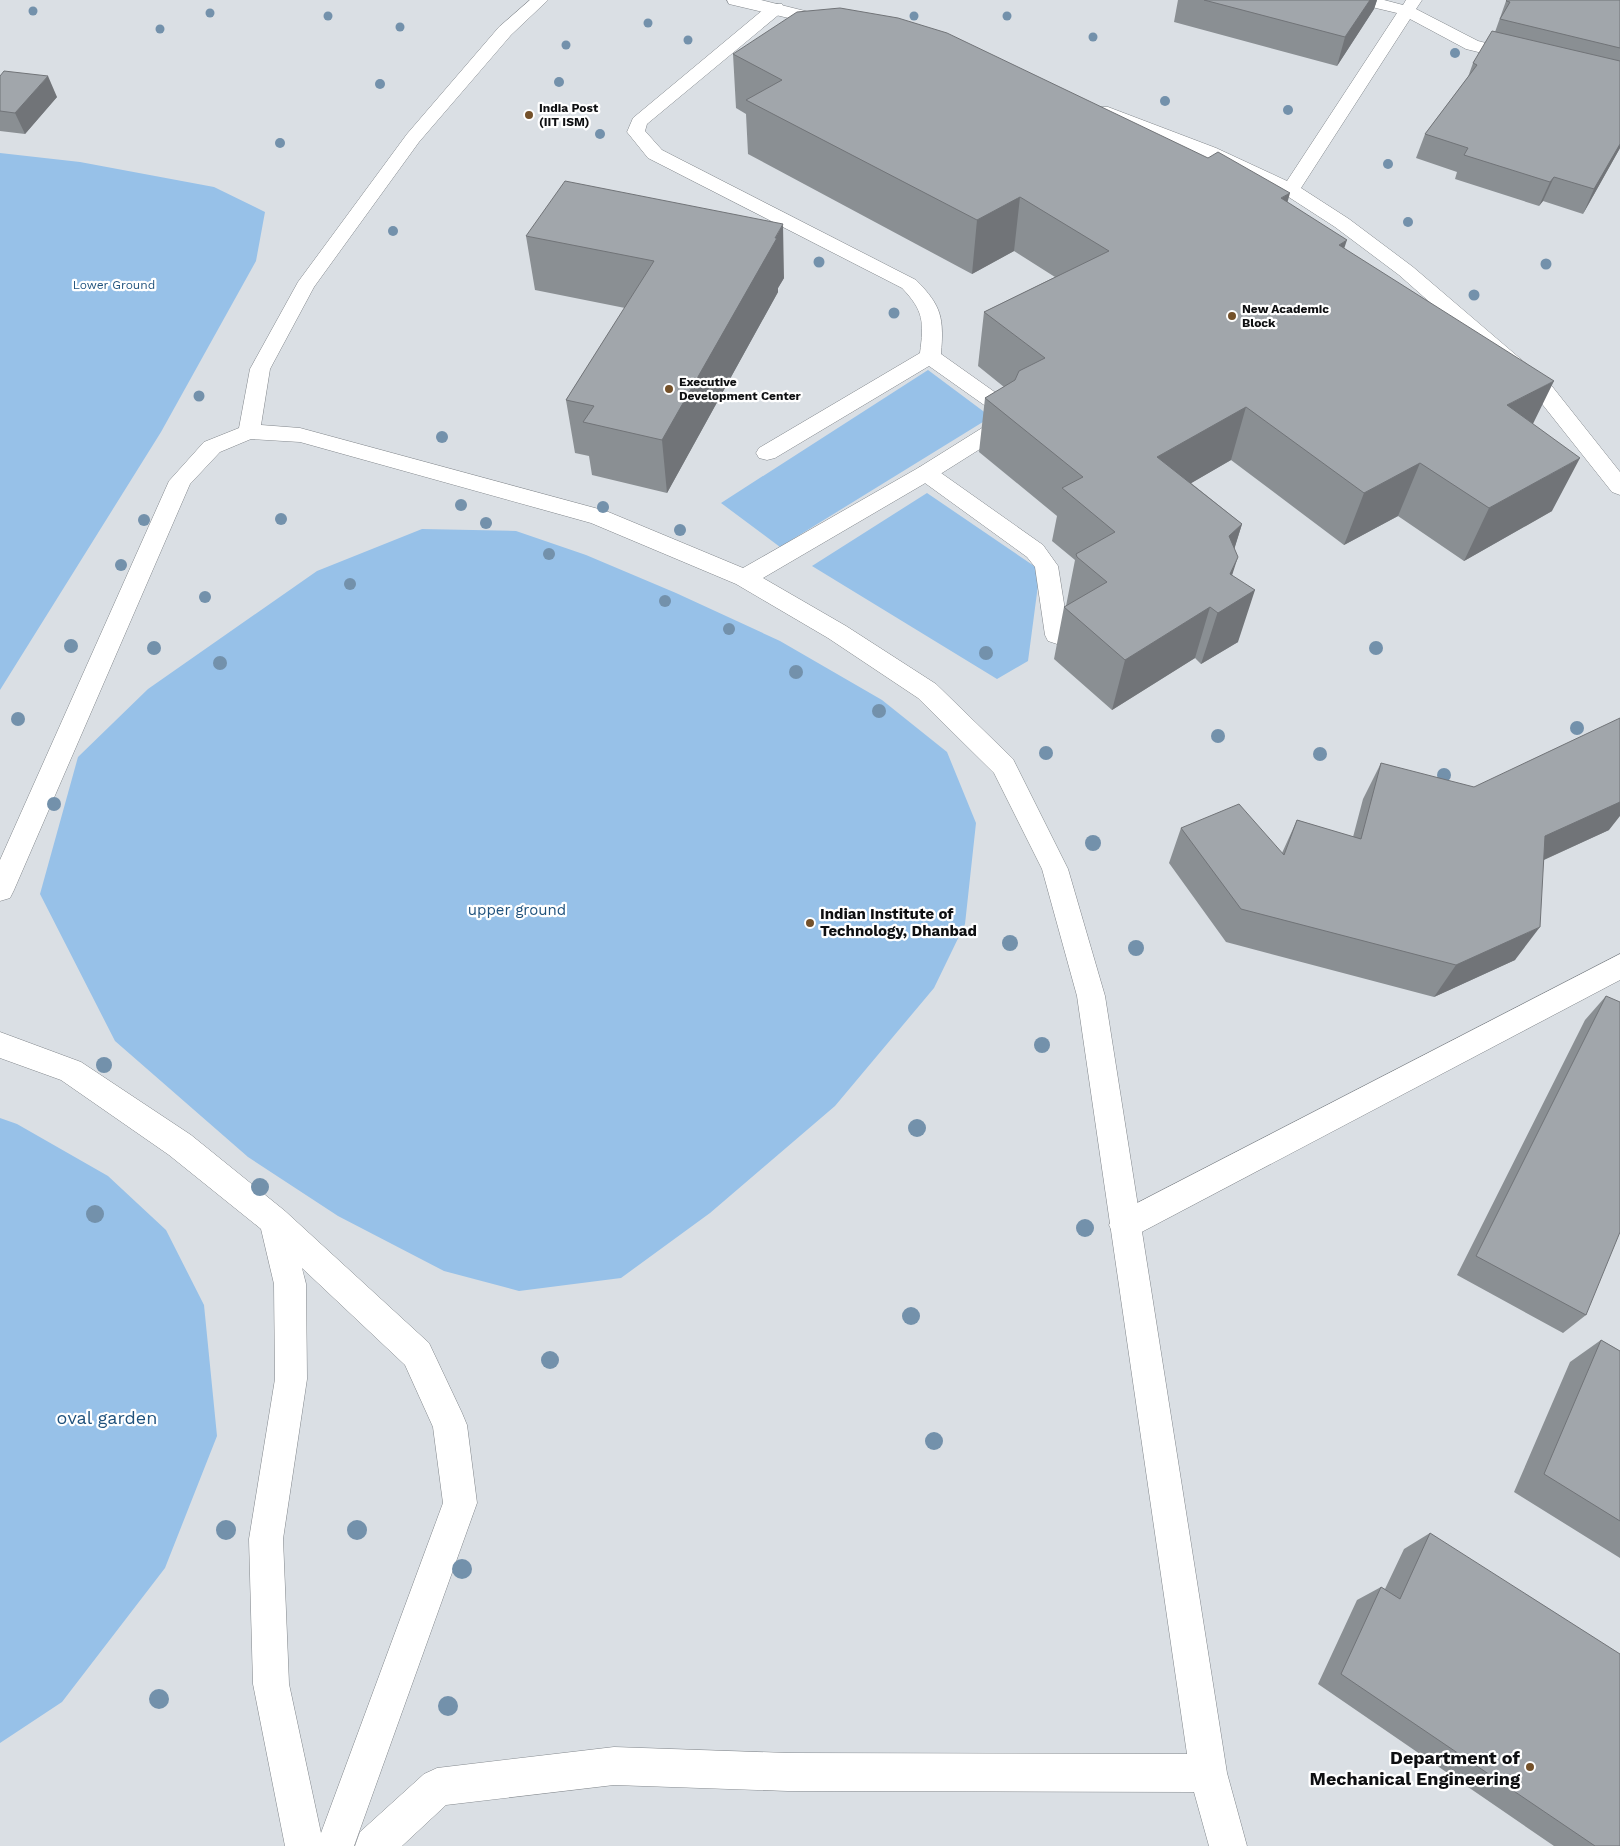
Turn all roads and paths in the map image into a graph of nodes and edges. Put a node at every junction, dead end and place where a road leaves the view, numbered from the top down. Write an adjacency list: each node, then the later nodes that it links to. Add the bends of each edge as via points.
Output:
1 (540, 0): 11 (street, via 505,31 413,138 305,286 260,369)
2 (735, 0): 5 (street)
3 (1365, 0): 4 (street)
4 (1410, 5): 7 (street, via 1472,45); 9 (street)
5 (776, 8): 6 (street); 10 (street, via 639,122 636,132 655,154 908,284 926,300 934,317)
6 (853, 29)
7 (1537, 61)
8 (1086, 104): 9 (street, via 1209,152)
9 (1291, 190): 14 (street, via 1406,271 1543,390)
10 (930, 356): 12 (street); 13 (street, via 1005,410 999,427)
11 (249, 432): 15 (street, via 300,435 598,517); 17 (street, via 212,447 180,481)
12 (767, 452)
13 (926, 473): 15 (street); 16 (street, via 1035,551 1046,566)
14 (1620, 488)
15 (744, 578): 21 (street, via 837,632 927,691 1004,766 1054,869 1091,996)
16 (1057, 636)
17 (0, 890)
18 (1620, 966): 21 (street)
19 (0, 1045): 20 (street, via 71,1071 180,1145)
20 (274, 1221): 23 (street, via 290,1284 291,1379 266,1539 271,1684); 24 (street, via 417,1354 450,1425 460,1503)
21 (1125, 1225): 22 (street)
22 (1208, 1773): 25 (street, via 788,1772 614,1766 437,1787); 26 (street)
23 (304, 1846)
24 (335, 1846)
25 (374, 1846)
26 (1228, 1846)

